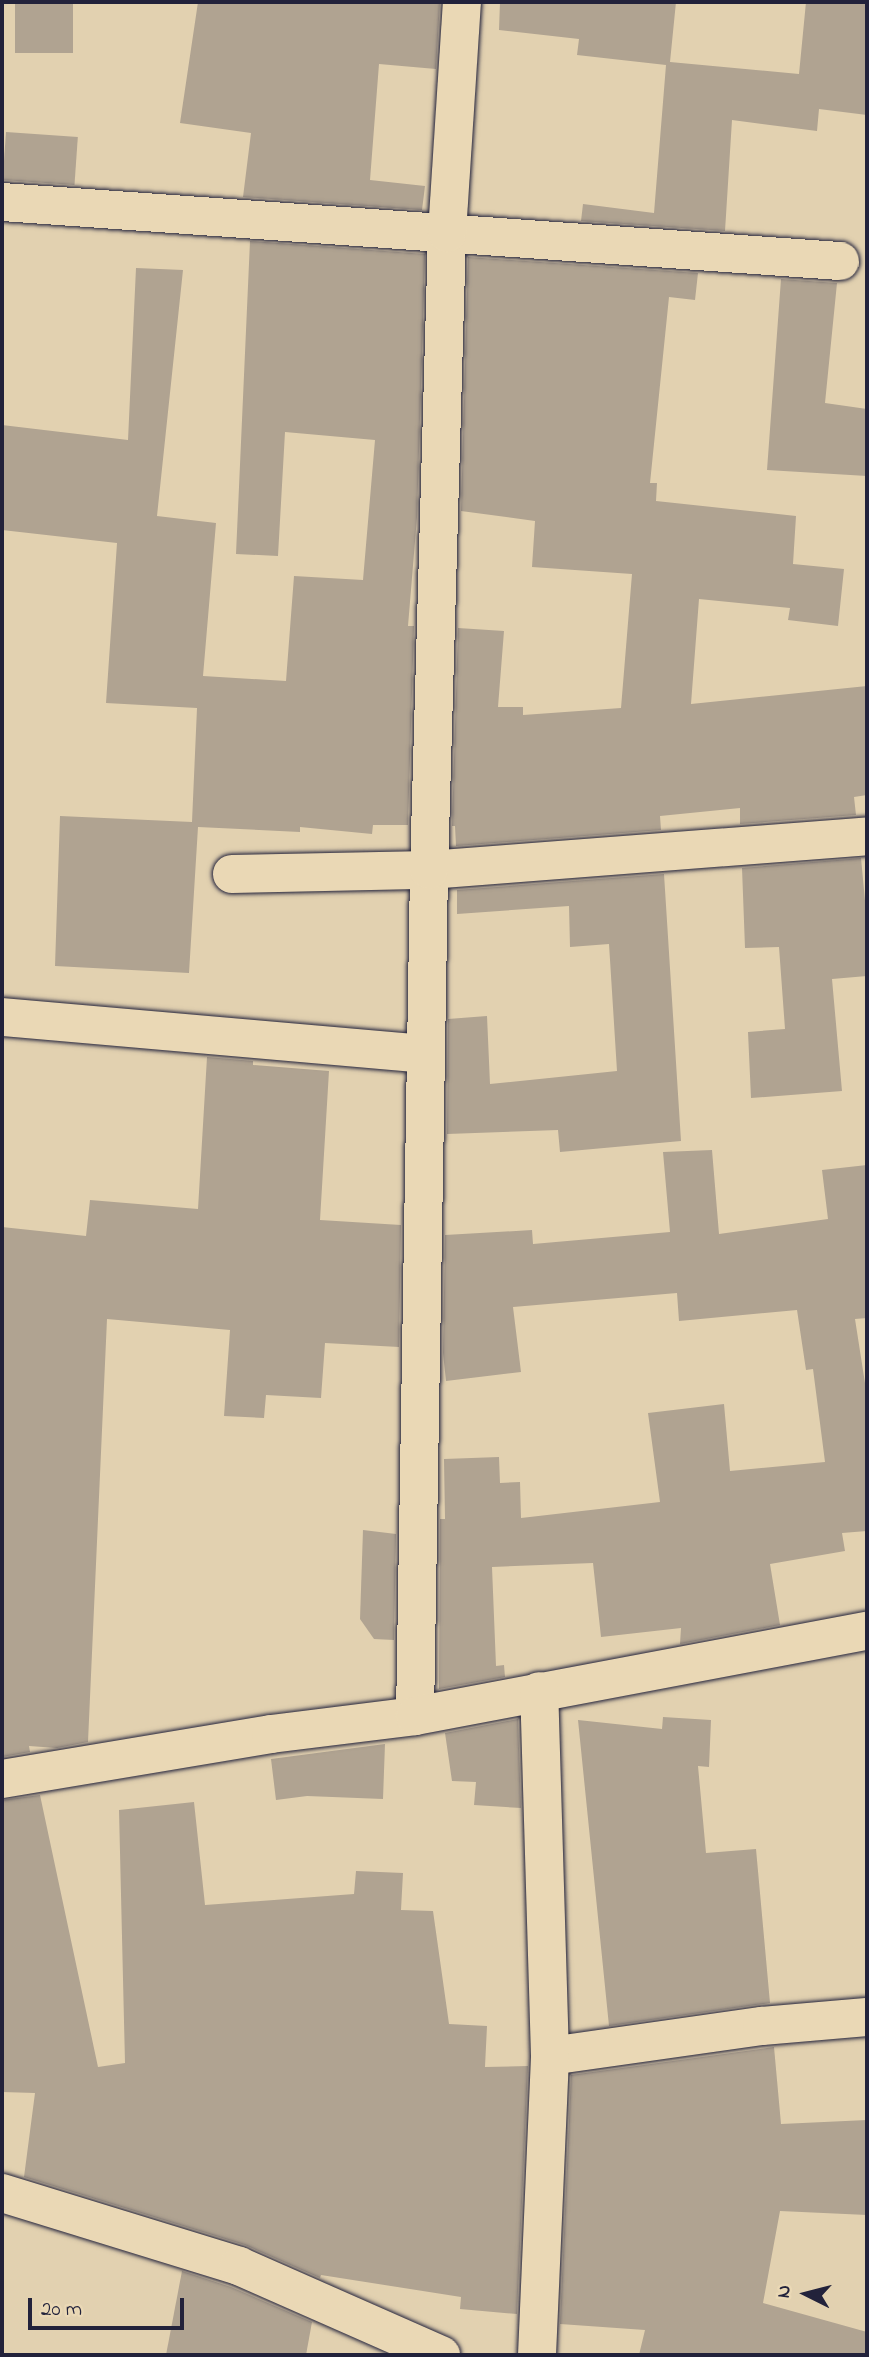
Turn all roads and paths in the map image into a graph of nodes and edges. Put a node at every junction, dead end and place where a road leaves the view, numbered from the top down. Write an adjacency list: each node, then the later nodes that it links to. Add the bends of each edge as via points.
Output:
1 (462, 2): 3 (street)
2 (2, 202): 3 (street)
3 (447, 233): 4 (street); 6 (street)
4 (840, 261)
5 (867, 835): 6 (street)
6 (429, 870): 7 (street); 9 (street)
7 (232, 874)
8 (2, 1017): 9 (street)
9 (425, 1054): 12 (street)
10 (867, 1631): 11 (street)
11 (539, 1691): 12 (street); 15 (street)
12 (415, 1716): 13 (street, via 271,1734)
13 (2, 1779)
14 (867, 2017): 15 (street, via 762,2026)
15 (550, 2056): 18 (street)
16 (2, 2193): 17 (street, via 239,2266)
17 (441, 2355)
18 (537, 2355)

